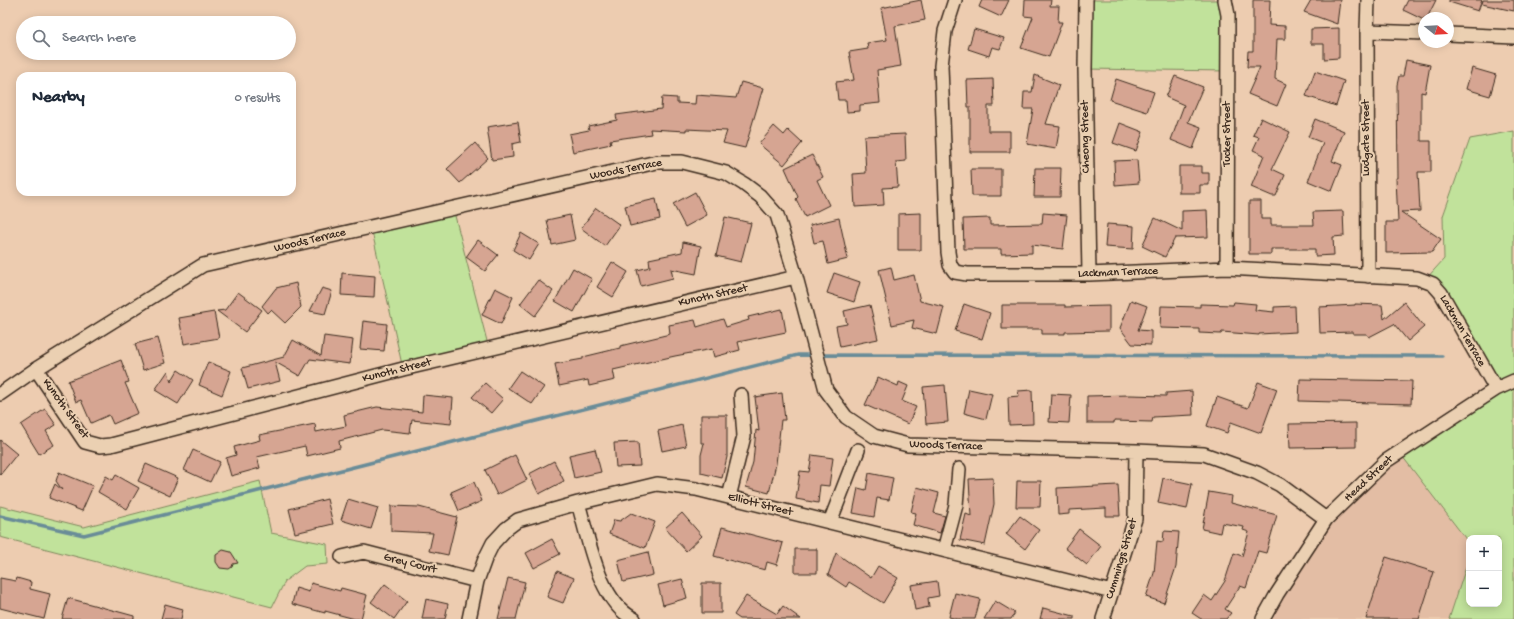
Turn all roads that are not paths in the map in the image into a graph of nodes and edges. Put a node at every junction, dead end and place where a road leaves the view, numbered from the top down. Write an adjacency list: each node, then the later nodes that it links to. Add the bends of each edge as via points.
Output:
1 (955, 0): 10 (street, Lackman Terrace, via 944,31 941,66 950,265 955,272 967,274)
2 (1086, 0): 10 (street, Cheong Street)
3 (1225, 0): 9 (street, Tucker Street, via 1228,15)
4 (1368, 0): 5 (street, Ludgate Street)
5 (1367, 31): 6 (street); 11 (street, Ludgate Street)
6 (1418, 34)
7 (1454, 34): 8 (street)
8 (1514, 37)
9 (1227, 268): 10 (street, Lackman Terrace); 11 (street, Lackman Terrace)
10 (1089, 274)
11 (1368, 276): 15 (street, Lackman Terrace, via 1417,278 1433,284 1441,293)
12 (796, 277): 13 (street, Kunoth Street, via 403,369 111,445 100,446 86,442); 13 (street, Woods Terrace, via 777,215 760,196 726,173 682,162 657,162 203,265); 19 (street, Woods Terrace, via 826,390 846,417 874,436 908,445)
13 (36, 368): 16 (street, Woods Terrace)
14 (1514, 381): 15 (street, Head Street)
15 (1496, 389): 23 (street, Head Street, via 1386,461)
16 (0, 394)
17 (741, 395): 21 (street, via 744,436)
18 (858, 450): 24 (street)
19 (1136, 451): 23 (street, Woods Terrace, via 1204,454 1258,473 1280,485); 28 (street, Cummings Street, via 1136,518)
20 (959, 469): 25 (street, via 956,505)
21 (729, 497): 22 (street, Elliott Street, via 696,489 657,484); 24 (street, Elliott Street)
22 (578, 502): 27 (street, Elliott Street, via 518,520 506,529 493,543); 30 (street, via 599,577 611,600)
23 (1326, 519): 32 (street, Head Street)
24 (830, 522): 25 (street, Elliott Street)
25 (944, 550): 28 (street, Elliott Street)
26 (342, 557): 27 (street, Grey Court, via 364,552)
27 (477, 581): 29 (street, Elliott Street)
28 (1112, 592): 31 (street, Cummings Street)
29 (469, 619)
30 (634, 619)
31 (1103, 619)
32 (1263, 619)

